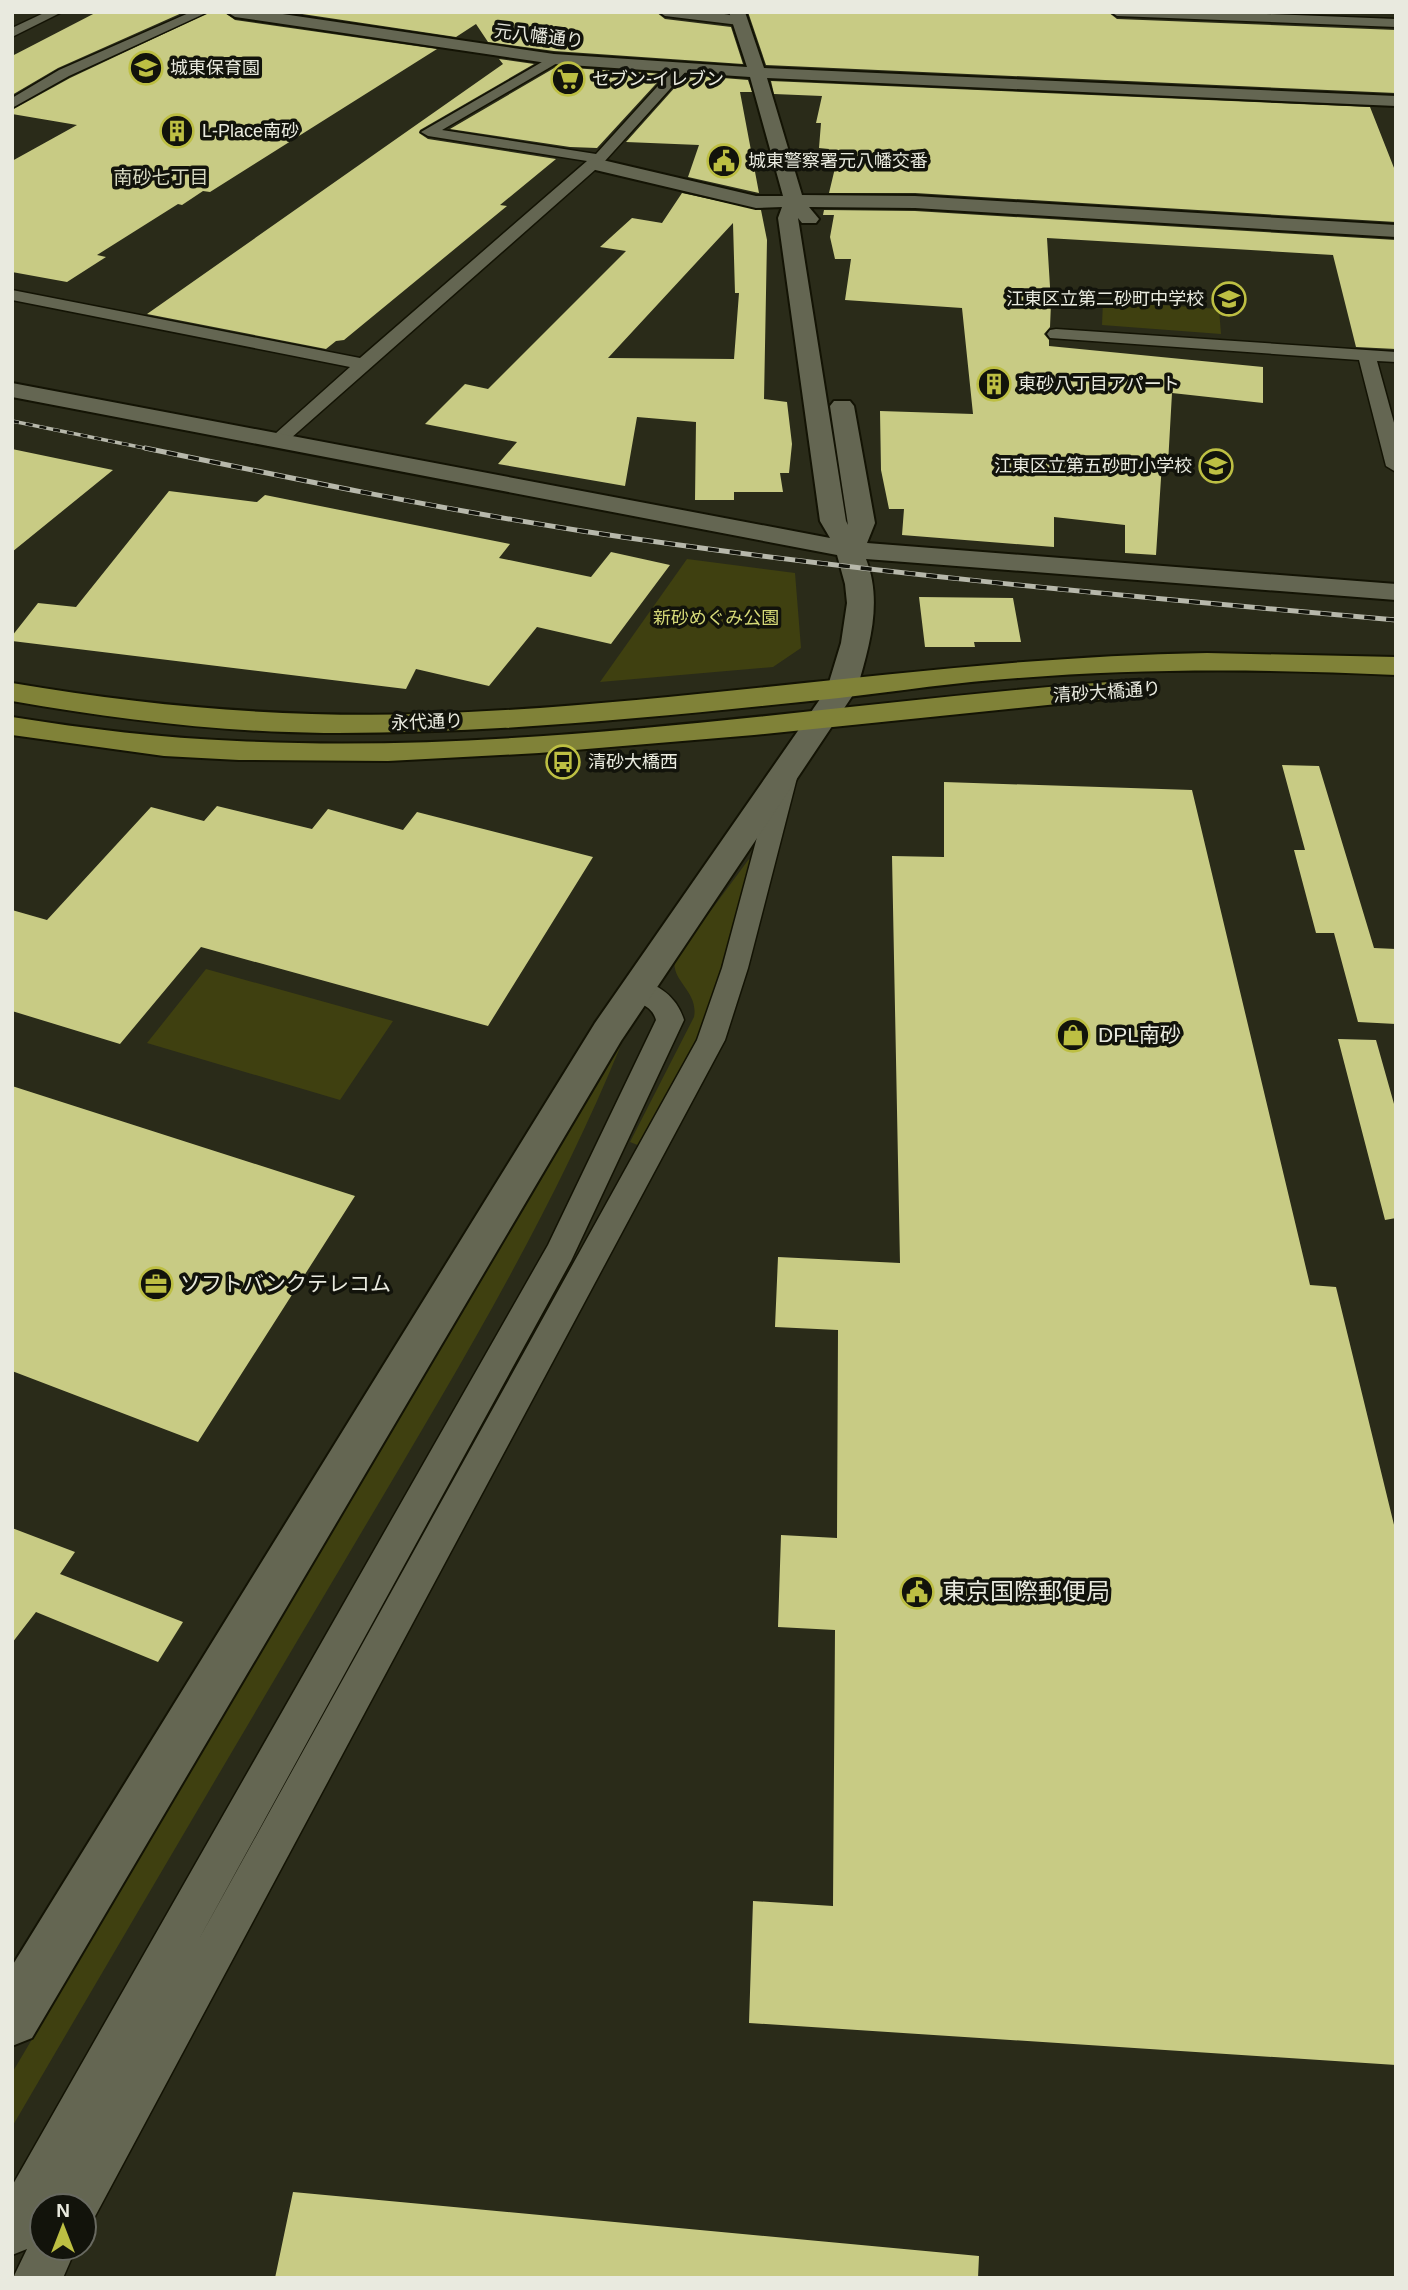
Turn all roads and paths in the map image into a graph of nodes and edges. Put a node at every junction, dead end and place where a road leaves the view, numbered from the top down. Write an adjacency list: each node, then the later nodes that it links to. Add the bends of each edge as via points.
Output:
1 (56, 12): 8 (street)
2 (202, 12): 13 (street, via 64,73)
3 (234, 12): 9 (street, 元八幡通り)
4 (665, 12): 6 (street)
5 (1117, 12): 7 (street)
6 (738, 17): 11 (street)
7 (1396, 23)
8 (12, 33)
9 (554, 59): 10 (street, 元八幡通り); 14 (street, via 428,132)
10 (681, 69): 11 (street, 元八幡通り); 14 (street)
11 (758, 73): 12 (street, 元八幡通り); 15 (street)
12 (1396, 100)
13 (12, 104)
14 (596, 162): 15 (street, via 740,199); 22 (street)
15 (794, 201): 16 (street, via 915,202); 17 (street, via 809,218); 27 (street, via 788,218 833,521)
16 (1396, 231)
17 (817, 262)
18 (12, 295): 22 (street)
19 (1056, 334): 20 (street)
20 (1367, 356): 21 (street); 26 (street)
21 (1396, 357)
22 (362, 364): 25 (street)
23 (838, 382): 27 (street, via 862,523)
24 (12, 390): 25 (street)
25 (275, 442): 27 (street)
26 (1396, 466)
27 (851, 550): 28 (street); 32 (street, via 861,612 857,640)
28 (1396, 593)
29 (1396, 666): 32 (main road, 清砂大橋通り, via 1305,660 1175,660 1017,669)
30 (1396, 690): 32 (main road, 清砂大橋通り, via 1196,686)
31 (12, 692): 32 (main road, 永代通り, via 100,708 225,722 385,724)
32 (831, 705): 33 (main road, 永代通り, via 467,750 377,753 139,746); 34 (street)
33 (12, 726)
34 (788, 766): 35 (street); 37 (street, via 736,968 710,1040)
35 (636, 990): 36 (street); 38 (street, via 661,1000 670,1020 560,1252)
36 (12, 2018)
37 (84, 2192)
38 (12, 2232)
39 (46, 2262): 40 (street)
40 (37, 2278)

